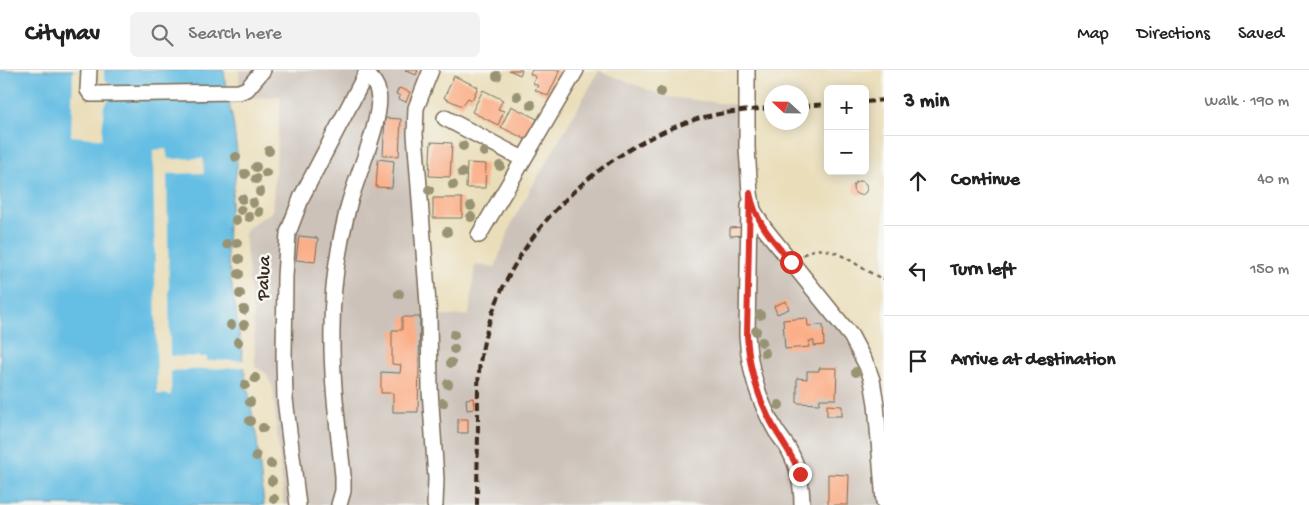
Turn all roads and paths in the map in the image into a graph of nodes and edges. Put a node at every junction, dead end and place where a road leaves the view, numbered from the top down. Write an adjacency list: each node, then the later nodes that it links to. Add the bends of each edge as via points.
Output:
1 (89, 70): 2 (street, via 88,90 95,94 239,92 248,89)
2 (263, 70)
3 (431, 70): 14 (street, via 416,108 414,134 429,317)
4 (576, 70): 8 (street)
5 (747, 70): 9 (street)
6 (367, 71): 15 (street, Palua, via 302,196 288,233 284,382); 16 (street, via 377,85 379,104 348,208 334,285 334,380 343,476)
7 (445, 118): 8 (street)
8 (523, 159): 10 (street)
9 (750, 193): 11 (street, via 753,210); 17 (street, via 749,357 764,406 797,465)
10 (479, 235)
11 (791, 262): 12 (path, via 807,252 826,250); 13 (street, via 850,336 867,366 876,404)
12 (884, 279)
13 (884, 502)
14 (435, 504)
15 (298, 505)
16 (339, 505)
17 (802, 505)

